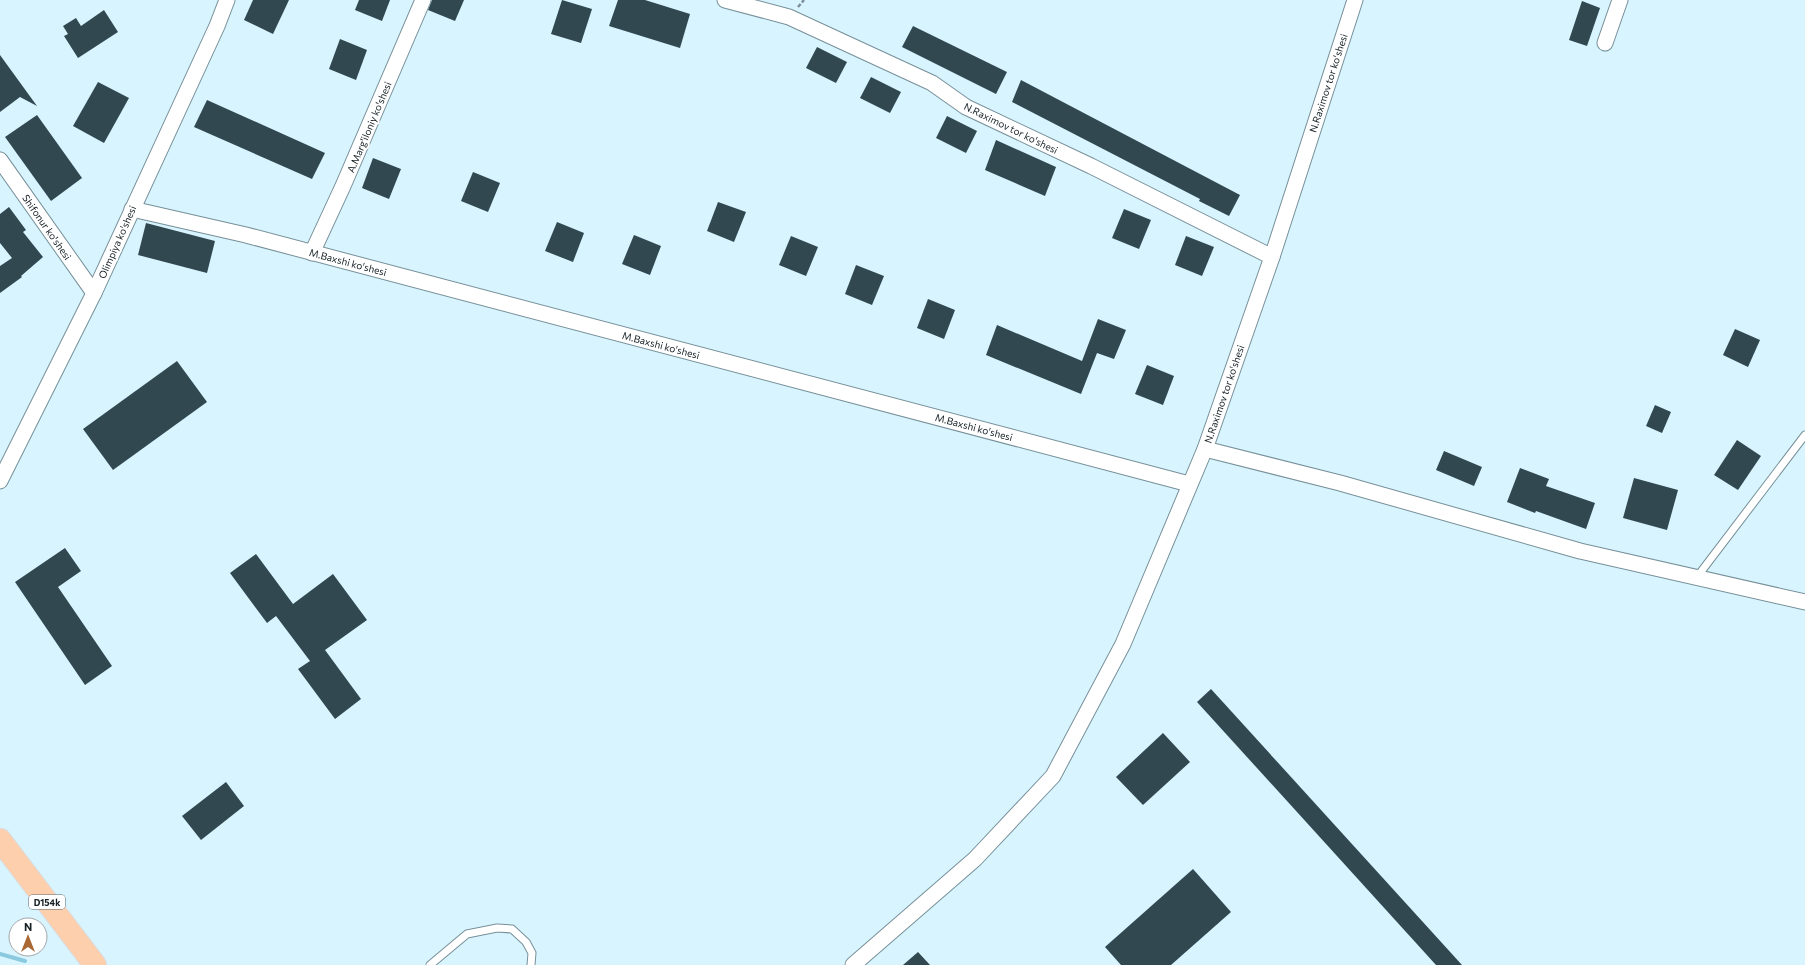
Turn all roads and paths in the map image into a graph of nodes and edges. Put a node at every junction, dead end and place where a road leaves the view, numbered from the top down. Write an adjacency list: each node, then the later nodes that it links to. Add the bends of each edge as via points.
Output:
1 (227, 0): 8 (street, Olimpiya ko'shesi)
2 (423, 0): 9 (street, A.Marg'iloniy ko'shesi, via 344,186)
3 (725, 0): 10 (street, N.Raximov tor ko'shesi, via 789,17 932,83 966,107 1091,166)
4 (1355, 0): 10 (street, N.Raximov tor ko'shesi)
5 (1620, 0): 6 (street)
6 (1605, 43)
7 (0, 160): 11 (street, Shifonur ko'shesi)
8 (132, 208): 9 (street, M.Baxshi ko'shesi); 11 (street, Olimpiya ko'shesi)
9 (312, 253): 15 (street, M.Baxshi ko'shesi)
10 (1272, 257): 13 (street, N.Raximov tor ko'shesi)
11 (94, 293): 14 (street, Olimpiya ko'shesi)
12 (1805, 435): 16 (lane)
13 (1204, 449): 15 (street, N.Raximov tor ko'shesi); 16 (street, via 1347,485 1580,551)
14 (0, 481)
15 (1189, 484): 22 (street, N.Raximov tor ko'shesi, via 1123,644 1053,776 975,859)
16 (1697, 577): 17 (street)
17 (1805, 602)
18 (0, 840): 19 (main road, D154k)
19 (95, 965)
20 (430, 965): 21 (lane, via 467,934 497,928 512,929 526,942 532,953)
21 (531, 965)
22 (853, 965)

